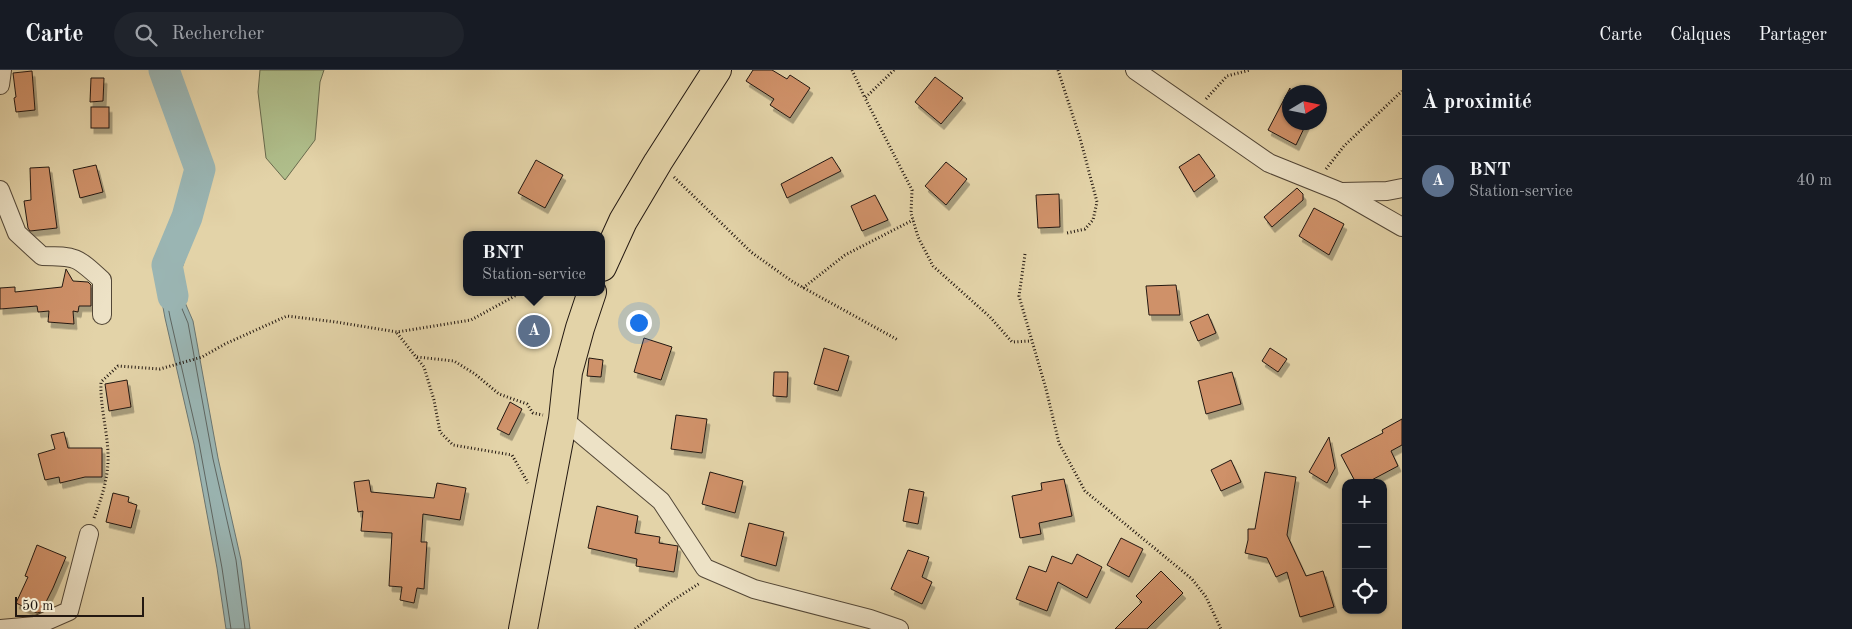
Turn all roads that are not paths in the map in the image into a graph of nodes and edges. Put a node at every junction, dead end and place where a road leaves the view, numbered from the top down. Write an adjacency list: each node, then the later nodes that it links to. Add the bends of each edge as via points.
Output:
1 (2, 70): 4 (street)
2 (717, 70): 9 (highway, via 623,221)
3 (1135, 70): 7 (street, via 1269,163)
4 (0, 85)
5 (1402, 188): 7 (street)
6 (0, 190): 11 (street, via 17,233 42,256 68,256 83,262 102,280)
7 (1341, 192): 8 (street)
8 (1402, 227)
9 (605, 260)
10 (591, 296): 12 (highway, via 568,372)
11 (102, 315)
12 (564, 419): 15 (highway); 16 (street, via 661,501 705,568 754,589)
13 (89, 534): 14 (street, via 69,610 35,626)
14 (0, 629)
15 (522, 629)
16 (900, 629)

